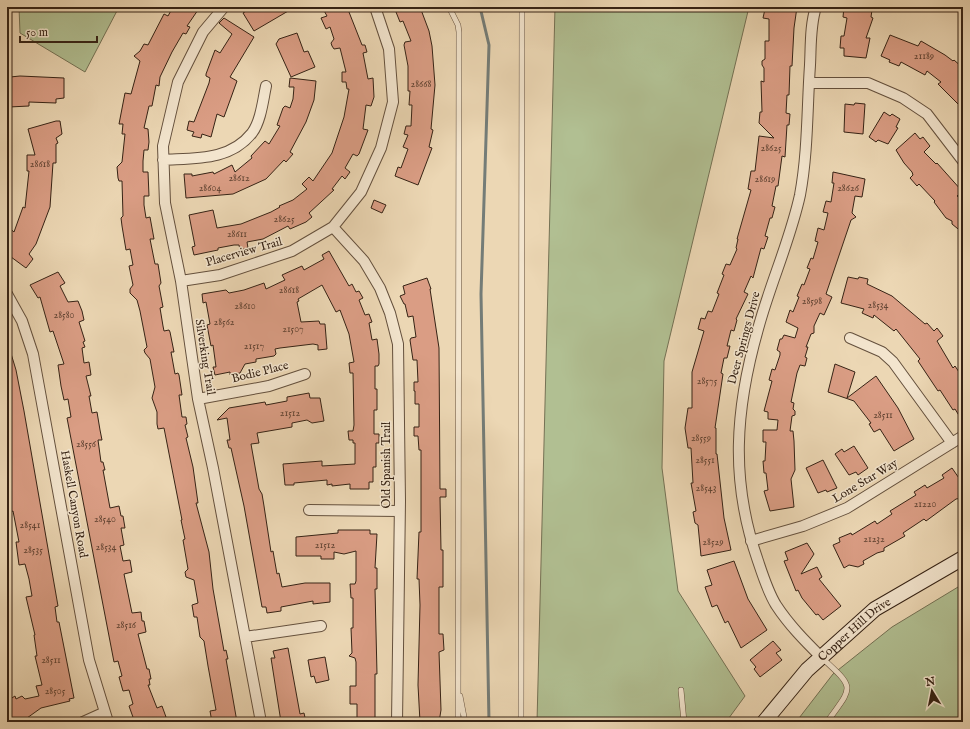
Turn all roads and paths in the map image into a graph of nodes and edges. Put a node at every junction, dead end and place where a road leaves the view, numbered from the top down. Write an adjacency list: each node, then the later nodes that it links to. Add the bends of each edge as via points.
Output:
1 (224, 7): 8 (street, Silverking Trail, via 203,32 178,82 163,146)
2 (374, 7): 10 (street, Placerview Trail, via 389,49 393,102 382,148 364,186)
3 (450, 7): 25 (lane, via 459,32)
4 (522, 7): 33 (lane)
5 (816, 7): 6 (street, Deer Springs Drive, via 811,36)
6 (809, 83): 9 (street, via 868,83 902,98 927,114); 20 (street, Deer Springs Drive, via 805,161 800,194 791,232 758,327 744,383 739,429 739,465 741,502)
7 (266, 86): 8 (street, via 252,132 236,148 218,156)
8 (163, 160): 11 (street, Silverking Trail, via 165,203)
9 (963, 161)
10 (333, 227): 11 (street, Placerview Trail, via 292,251 252,266 220,275); 19 (street, Old Spanish Trail, via 364,261 380,288 398,344)
11 (181, 281): 15 (street, Silverking Trail)
12 (7, 294): 27 (street, Haskell Canyon Road, via 22,321 33,354 89,660)
13 (850, 338): 17 (street, via 882,352 893,362)
14 (305, 374): 15 (street, Bodie Place, via 269,386)
15 (198, 399): 23 (street, Silverking Trail)
16 (963, 436): 17 (street, Lone Star Way)
17 (952, 442): 20 (street, Lone Star Way, via 847,508 803,526)
18 (309, 510): 19 (street)
19 (400, 511): 30 (street, Old Spanish Trail)
20 (751, 540): 24 (street, Deer Springs Drive, via 767,588 776,605)
21 (963, 558): 24 (main road, Copper Hill Drive, via 875,609)
22 (321, 626): 23 (street)
23 (245, 637): 29 (street, Silverking Trail)
24 (821, 657): 35 (main road, Copper Hill Drive); 36 (lane, via 841,675 848,687 847,694)
25 (458, 689): 31 (lane); 32 (lane)
26 (681, 690): 34 (lane)
27 (106, 717): 28 (street)
28 (83, 722)
29 (260, 722)
30 (396, 722)
31 (458, 722)
32 (465, 722)
33 (521, 722)
34 (684, 722)
35 (764, 722)
36 (827, 722)

